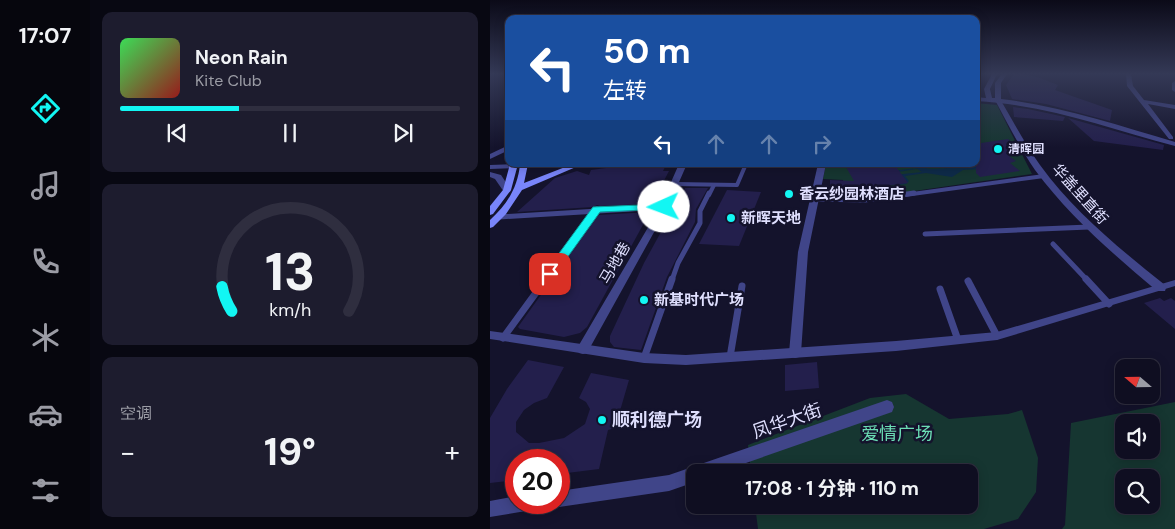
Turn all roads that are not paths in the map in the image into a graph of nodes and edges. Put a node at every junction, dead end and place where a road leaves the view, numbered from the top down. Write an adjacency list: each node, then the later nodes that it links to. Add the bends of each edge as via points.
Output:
1 (994, 98): 20 (street, 华盖里直街)
2 (997, 99): 6 (street)
3 (1140, 99): 4 (street)
4 (1143, 102): 5 (street); 6 (street)
5 (1175, 107)
6 (1174, 141)
7 (505, 149): 8 (street)
8 (490, 157)
9 (490, 162): 10 (street)
10 (505, 163)
11 (505, 164): 12 (street)
12 (490, 167)
13 (511, 167): 24 (main road)
14 (525, 167): 23 (main road)
15 (570, 167): 23 (main road)
16 (682, 167): 21 (street, 马地巷)
17 (745, 167): 22 (lane, via 738,185)
18 (821, 167): 25 (street)
19 (490, 174): 24 (street, via 498,177)
20 (1044, 176): 25 (lane, via 865,200); 31 (street, 华盖里直街)
21 (674, 184): 22 (lane); 26 (street, 马地巷)
22 (714, 185): 46 (lane, via 700,211 700,223 678,263)
23 (520, 188): 29 (main road)
24 (507, 190): 28 (main road)
25 (813, 199): 44 (street, via 803,252)
26 (664, 207): 27 (lane); 43 (street, 马地巷)
27 (597, 209): 29 (lane, via 579,213); 41 (lane)
28 (490, 212)
29 (499, 217): 30 (main road)
30 (490, 225)
31 (1089, 227): 32 (lane); 37 (street, 华盖里直街)
32 (926, 234)
33 (1054, 244): 39 (lane)
34 (968, 281): 40 (lane)
35 (1175, 283): 37 (street)
36 (742, 286): 45 (lane)
37 (1161, 288): 39 (street)
38 (940, 289): 42 (lane)
39 (1109, 304): 40 (street)
40 (997, 336): 42 (street)
41 (494, 337): 43 (street)
42 (958, 340): 44 (street)
43 (583, 349): 46 (street)
44 (795, 353): 45 (street)
45 (730, 357): 46 (street)
46 (644, 358)
47 (887, 407): 48 (street, 凤华大街)
48 (722, 464)
49 (686, 477): 50 (street, via 669,483)
50 (570, 497)
51 (505, 506): 52 (street)
52 (490, 508)

